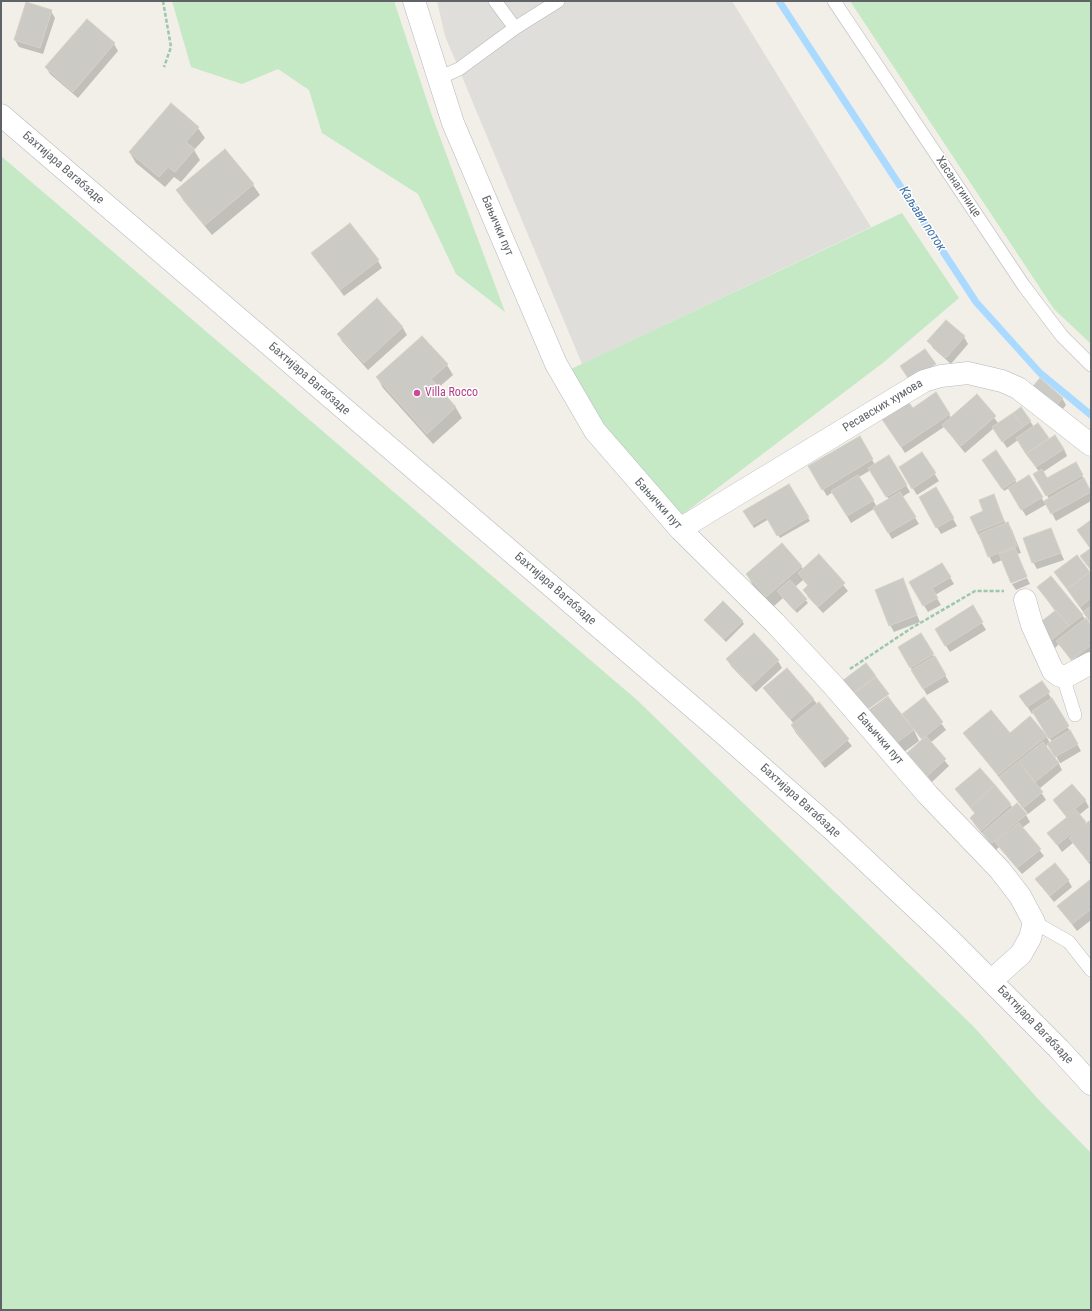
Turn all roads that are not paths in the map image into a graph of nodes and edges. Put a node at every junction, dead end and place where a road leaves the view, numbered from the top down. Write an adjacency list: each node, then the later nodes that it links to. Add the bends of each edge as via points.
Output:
1 (414, 1): 6 (street, Бањички пут)
2 (495, 1): 5 (lane)
3 (558, 1): 5 (lane)
4 (834, 1): 8 (lane, Хасанагинице, via 1024,286 1062,336)
5 (515, 28): 6 (lane, via 459,69)
6 (439, 78): 10 (street, Бањички пут, via 453,123 556,364 595,431)
7 (1, 115): 17 (street, Бахтијара Вагабзаде, via 718,728 894,886)
8 (1091, 365)
9 (1091, 445): 10 (street, Ресавских хумова, via 1018,388 1002,381 968,373 940,376 924,381)
10 (680, 529): 15 (street, Бањички пут, via 775,623 928,794 1000,870 1020,896)
11 (1025, 600): 13 (street, via 1039,643 1053,671)
12 (1091, 663): 13 (street, via 1073,674)
13 (1063, 676): 14 (lane)
14 (1075, 715)
15 (1034, 922): 16 (lane, via 1069,942); 17 (street, via 1030,938 1021,954)
16 (1091, 970)
17 (992, 980): 18 (street, Бахтијара Вагабзаде)
18 (1091, 1084)

